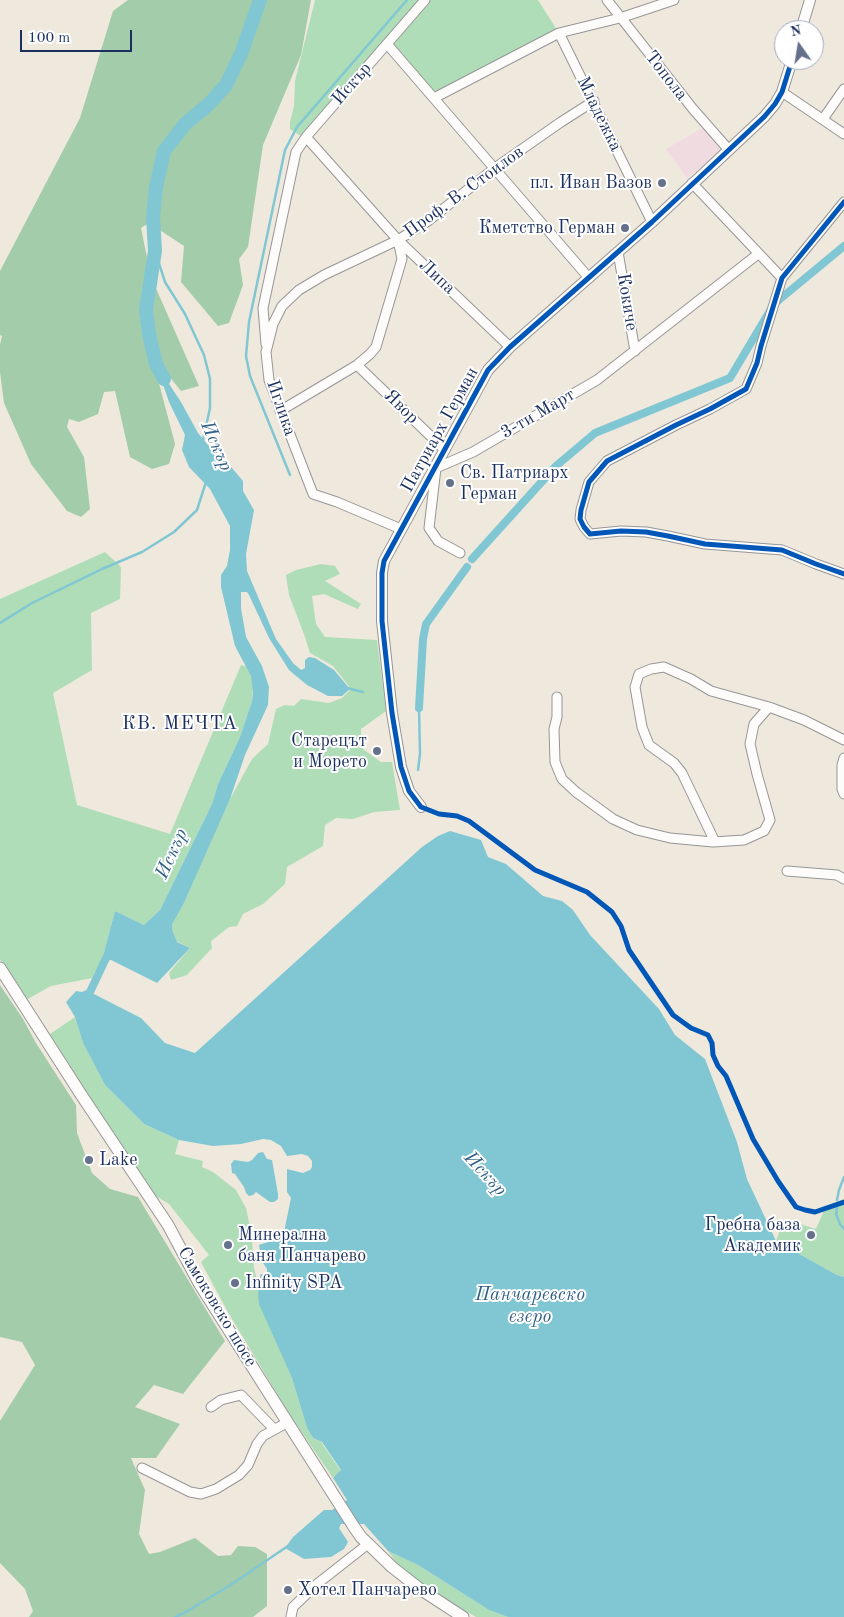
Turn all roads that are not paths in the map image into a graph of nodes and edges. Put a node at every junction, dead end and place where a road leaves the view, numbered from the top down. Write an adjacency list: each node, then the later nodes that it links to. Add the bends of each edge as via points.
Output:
1 (425, 0): 8 (street, Искър)
2 (606, 0): 5 (street, Топола)
3 (674, 0): 5 (street)
4 (810, 0): 6 (street)
5 (620, 18): 7 (street); 17 (street, Топола)
6 (804, 20)
7 (559, 33): 12 (street); 13 (street, Младежка)
8 (387, 44): 12 (street); 16 (street, Искър)
9 (789, 70): 11 (street, Патриарх Герман)
10 (844, 89): 14 (street)
11 (782, 92): 14 (street); 17 (street, Патриарх Герман, via 764,117)
12 (434, 98): 18 (street)
13 (594, 101): 18 (street, Проф. В. Стоилов); 21 (street, Младежка)
14 (823, 119): 15 (street)
15 (844, 134)
16 (306, 137): 22 (street, Липа); 29 (street, Искър, via 296,152 268,283 264,308)
17 (729, 150): 19 (street, Патриарх Герман)
18 (495, 168): 22 (street, Проф. В. Стоилов, via 428,221); 25 (street)
19 (692, 183): 21 (street, Патриарх Герман); 24 (street)
20 (844, 202): 26 (street)
21 (652, 222): 23 (street, Патриарх Герман)
22 (398, 240): 27 (street, Липа); 29 (street, Иглика, via 299,290 282,306 273,324); 30 (street, Проф. В. Стоилов, via 402,259 380,337 376,347)
23 (618, 252): 25 (street, Патриарх Герман); 28 (street, Кокиче)
24 (758, 254): 26 (street); 28 (street, 3-ти Март)
25 (589, 278): 27 (street, Патриарх Герман)
26 (782, 278): 36 (street, via 746,389 607,461 589,482 580,519 590,534 646,532 705,544 782,550)
27 (510, 347): 32 (street, Патриарх Герман, via 488,370)
28 (635, 351): 33 (street, 3-ти Март, via 597,380 531,419 473,452)
29 (266, 352): 31 (street, Иглика, via 269,380)
30 (357, 365): 31 (street, Проф. В. Стоилов); 32 (street, Явор)
31 (280, 411): 34 (street, Иглика, via 313,494)
32 (445, 450): 33 (street, Патриарх Герман)
33 (436, 468): 34 (street, Патриарх Герман); 35 (street, via 429,528 438,540)
34 (401, 529): 42 (street, Патриарх Герман, via 384,561 381,608 401,767 409,791)
35 (460, 553)
36 (844, 574)
37 (557, 697): 43 (street, via 555,762 562,778 576,792 613,819 637,830 670,838)
38 (769, 707): 39 (street); 43 (street, via 754,724 750,744 770,820 764,831 744,840); 43 (street, via 710,691 664,667 639,674 635,688 642,727 649,745 682,773)
39 (844, 740)
40 (844, 758): 41 (street)
41 (844, 794)
42 (421, 807)
43 (715, 842)
44 (787, 871): 45 (street, via 837,875)
45 (844, 879)
46 (0, 968): 48 (main road, Самоковско шосе, via 168,1225 199,1283)
47 (211, 1407): 49 (street, via 221,1400 241,1395)
48 (288, 1422): 49 (street); 51 (main road, Самоковско шосе, via 338,1503)
49 (274, 1429): 50 (street, via 263,1436 239,1475 201,1494 190,1492)
50 (142, 1468)
51 (368, 1544): 52 (street, via 317,1584 293,1607); 53 (main road, Самоковско шосе, via 413,1584)
52 (291, 1617)
53 (464, 1617)

